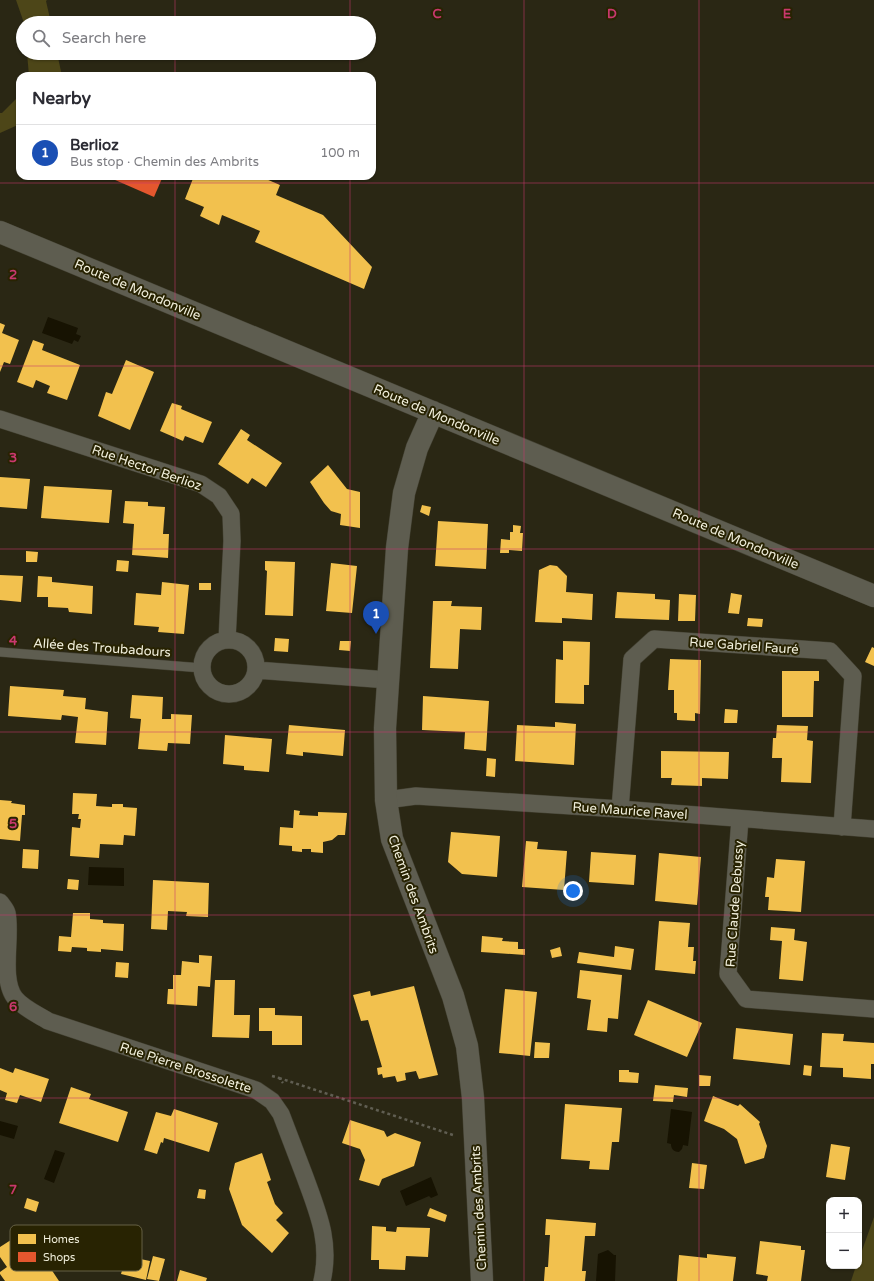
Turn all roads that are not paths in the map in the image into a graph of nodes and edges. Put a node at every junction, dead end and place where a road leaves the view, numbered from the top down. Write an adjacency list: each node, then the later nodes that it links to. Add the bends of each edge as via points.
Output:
1 (0, 232): 2 (main road, Route de Mondonville)
2 (433, 412): 4 (main road, Route de Mondonville); 9 (main road, Chemin des Ambrits, via 417,448 404,493 397,548)
3 (0, 419): 5 (street, Rue Hector Berlioz, via 202,484 219,496 231,514)
4 (874, 596)
5 (227, 640): 7 (street, via 213,645 206,651); 8 (street, via 240,642 248,647 254,655)
6 (0, 652): 7 (lane, Allée des Troubadours)
7 (202, 668): 8 (street, via 204,679 210,686 217,692 227,694 244,689 251,683)
8 (256, 670): 9 (street)
9 (388, 680): 10 (main road, Chemin des Ambrits, via 385,728)
10 (386, 800): 11 (street, Rue Maurice Ravel, via 416,796); 18 (main road, Chemin des Ambrits, via 392,839 453,996 467,1046 473,1098)
11 (620, 809): 12 (street, Rue Maurice Ravel); 13 (street, Rue Gabriel Fauré, via 632,659 654,639 830,651 853,676)
12 (740, 818): 13 (street, Rue Maurice Ravel); 16 (street, Rue Claude Debussy, via 728,974 746,999)
13 (842, 827): 14 (street, Rue Maurice Ravel)
14 (874, 829)
15 (0, 902): 17 (street, Rue Pierre Brossolette, via 6,911 8,928 8,981 15,997 29,1010 48,1021 256,1090 272,1101 281,1114 321,1219 325,1243)
16 (874, 1009)
17 (322, 1281)
18 (482, 1281)

